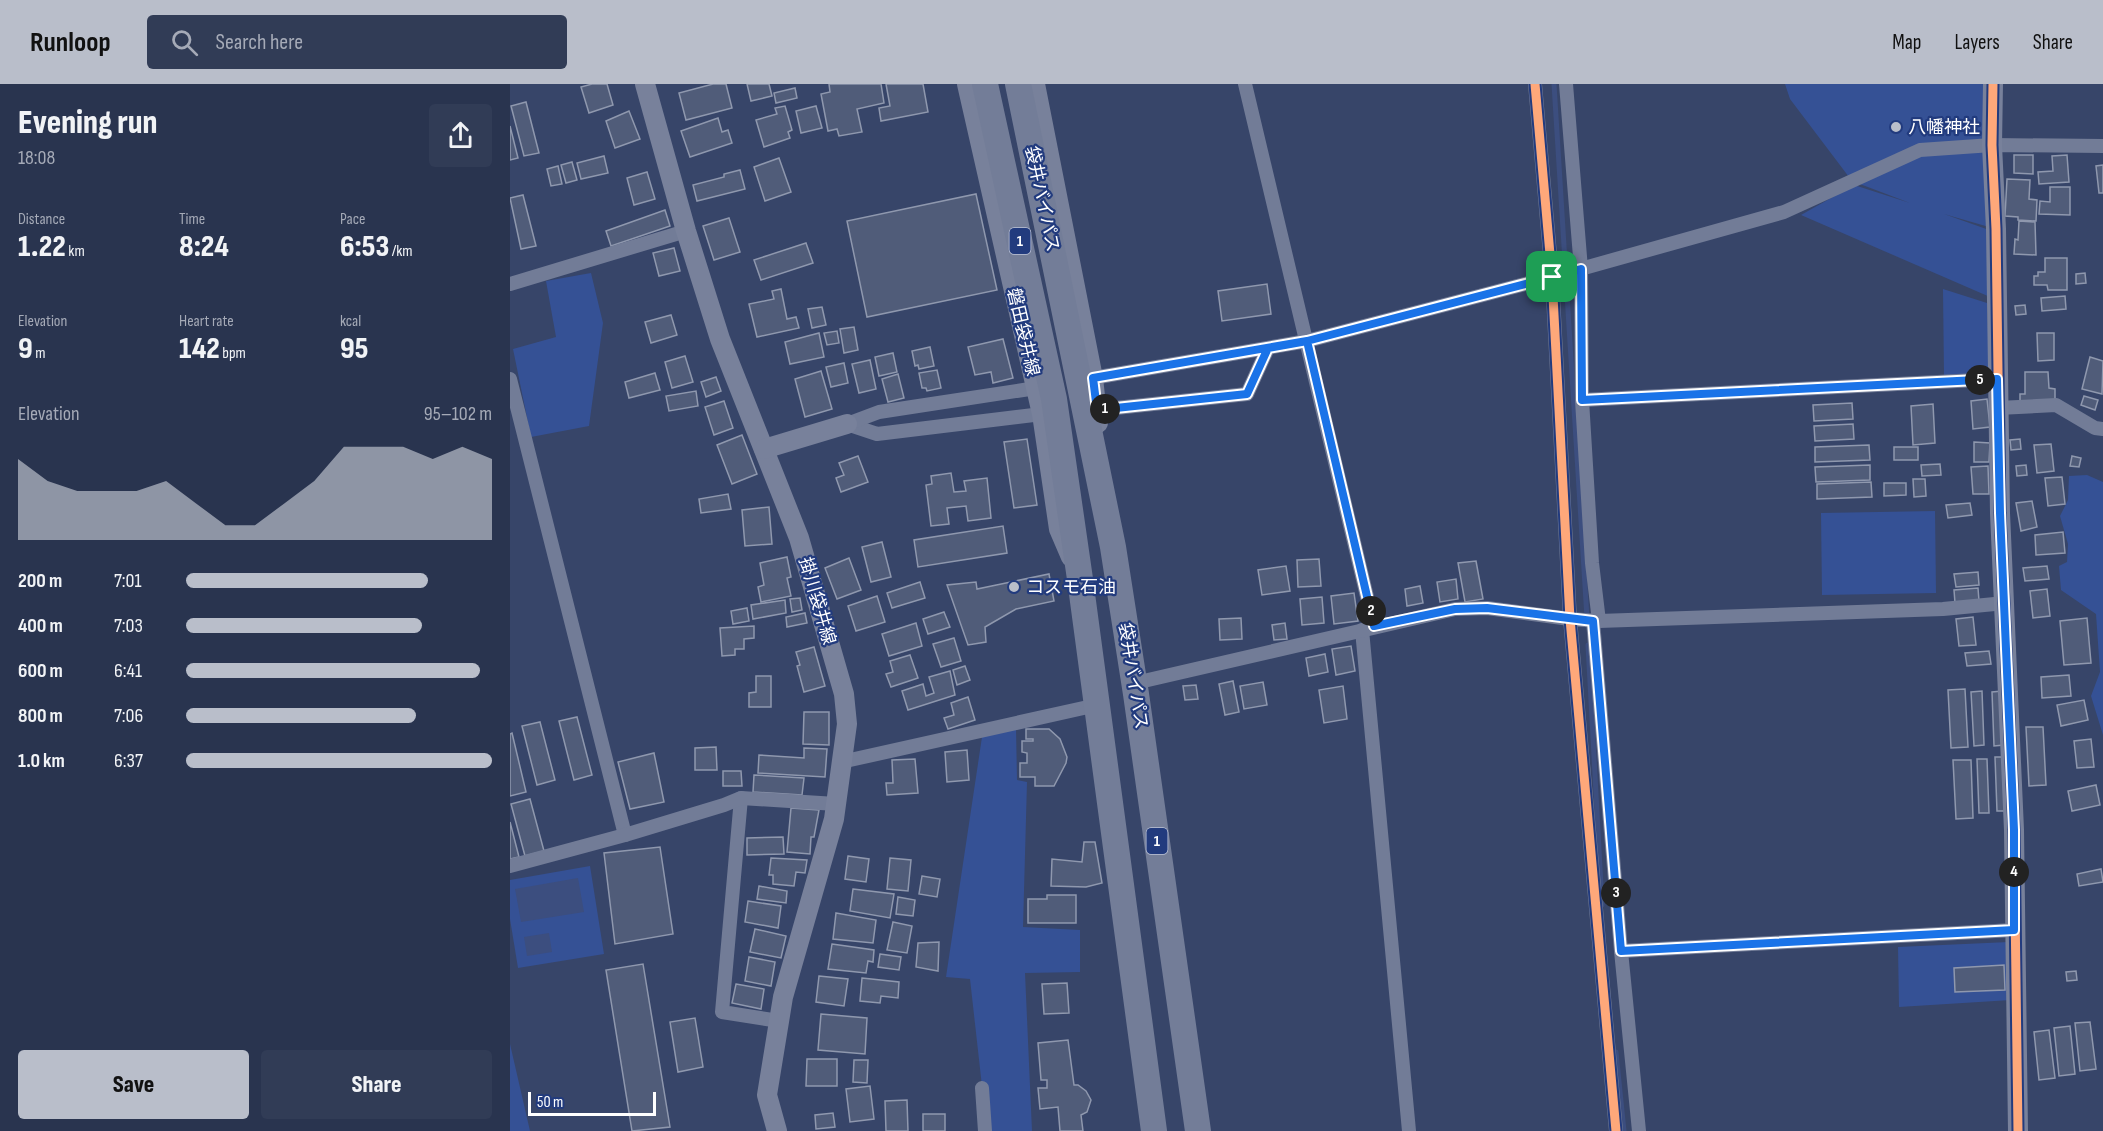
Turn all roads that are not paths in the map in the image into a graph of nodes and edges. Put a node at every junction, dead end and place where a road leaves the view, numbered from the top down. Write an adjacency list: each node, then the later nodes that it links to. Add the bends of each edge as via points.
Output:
1 (967, 84): 21 (main road, 磐田袋井線)
2 (985, 84): 30 (highway, 袋井バイパス / 1, via 1054,399)
3 (1018, 84): 29 (highway, 袋井バイパス / 1)
4 (1035, 84): 18 (main road)
5 (1535, 84): 14 (street)
6 (1566, 84): 13 (street)
7 (1993, 84): 10 (main road)
8 (648, 85): 12 (main road, 掛川袋井線)
9 (1250, 85): 16 (street)
10 (1992, 145): 11 (street); 13 (street, via 1920,150 1784,212); 20 (main road)
11 (2103, 146)
12 (686, 231): 15 (street); 28 (main road, 掛川袋井線, via 720,339)
13 (1578, 270): 14 (street); 22 (street)
14 (1556, 276): 16 (street); 32 (street)
15 (510, 284)
16 (1307, 341): 17 (street); 34 (street)
17 (1268, 348): 18 (street); 24 (street, via 1247,394)
18 (1093, 378): 24 (main road)
19 (510, 379): 40 (street)
20 (1997, 379): 22 (street); 23 (main road)
21 (1036, 388): 25 (main road, 磐田袋井線); 26 (street, via 879,412)
22 (1582, 400): 33 (street)
23 (1998, 408): 27 (street, via 2056,405); 31 (main road)
24 (1097, 410): 29 (main road)
25 (1042, 414): 26 (street, via 876,434); 30 (main road, 磐田袋井線, via 1059,529)
26 (847, 424): 28 (main road)
27 (2103, 429)
28 (764, 449): 37 (main road, 掛川袋井線, via 799,538 844,694 847,724)
29 (1114, 552): 35 (highway, 袋井バイパス / 1)
30 (1080, 579): 36 (highway, 袋井バイパス / 1)
31 (2005, 603): 33 (street, via 1943,609); 42 (main road)
32 (1570, 620): 33 (street); 34 (street, via 1487,608 1455,609); 51 (street)
33 (1596, 621): 43 (street)
34 (1368, 628): 35 (street); 50 (street)
35 (1135, 682): 49 (highway, 袋井バイパス / 1)
36 (1097, 705): 37 (street); 48 (highway, 袋井バイパス / 1)
37 (841, 762): 39 (main road, 掛川袋井線)
38 (741, 798): 39 (street); 40 (street); 44 (street, via 722,1012)
39 (836, 804): 44 (main road, 掛川袋井線)
40 (625, 835): 41 (street)
41 (510, 866)
42 (2014, 930): 43 (street); 53 (main road)
43 (1621, 951): 52 (street)
44 (778, 1021): 46 (main road, 掛川袋井線, via 767,1095)
45 (982, 1088): 47 (street)
46 (777, 1131)
47 (985, 1131)
48 (1154, 1131)
49 (1198, 1131)
50 (1409, 1131)
51 (1616, 1131)
52 (1639, 1131)
53 (2018, 1131)

